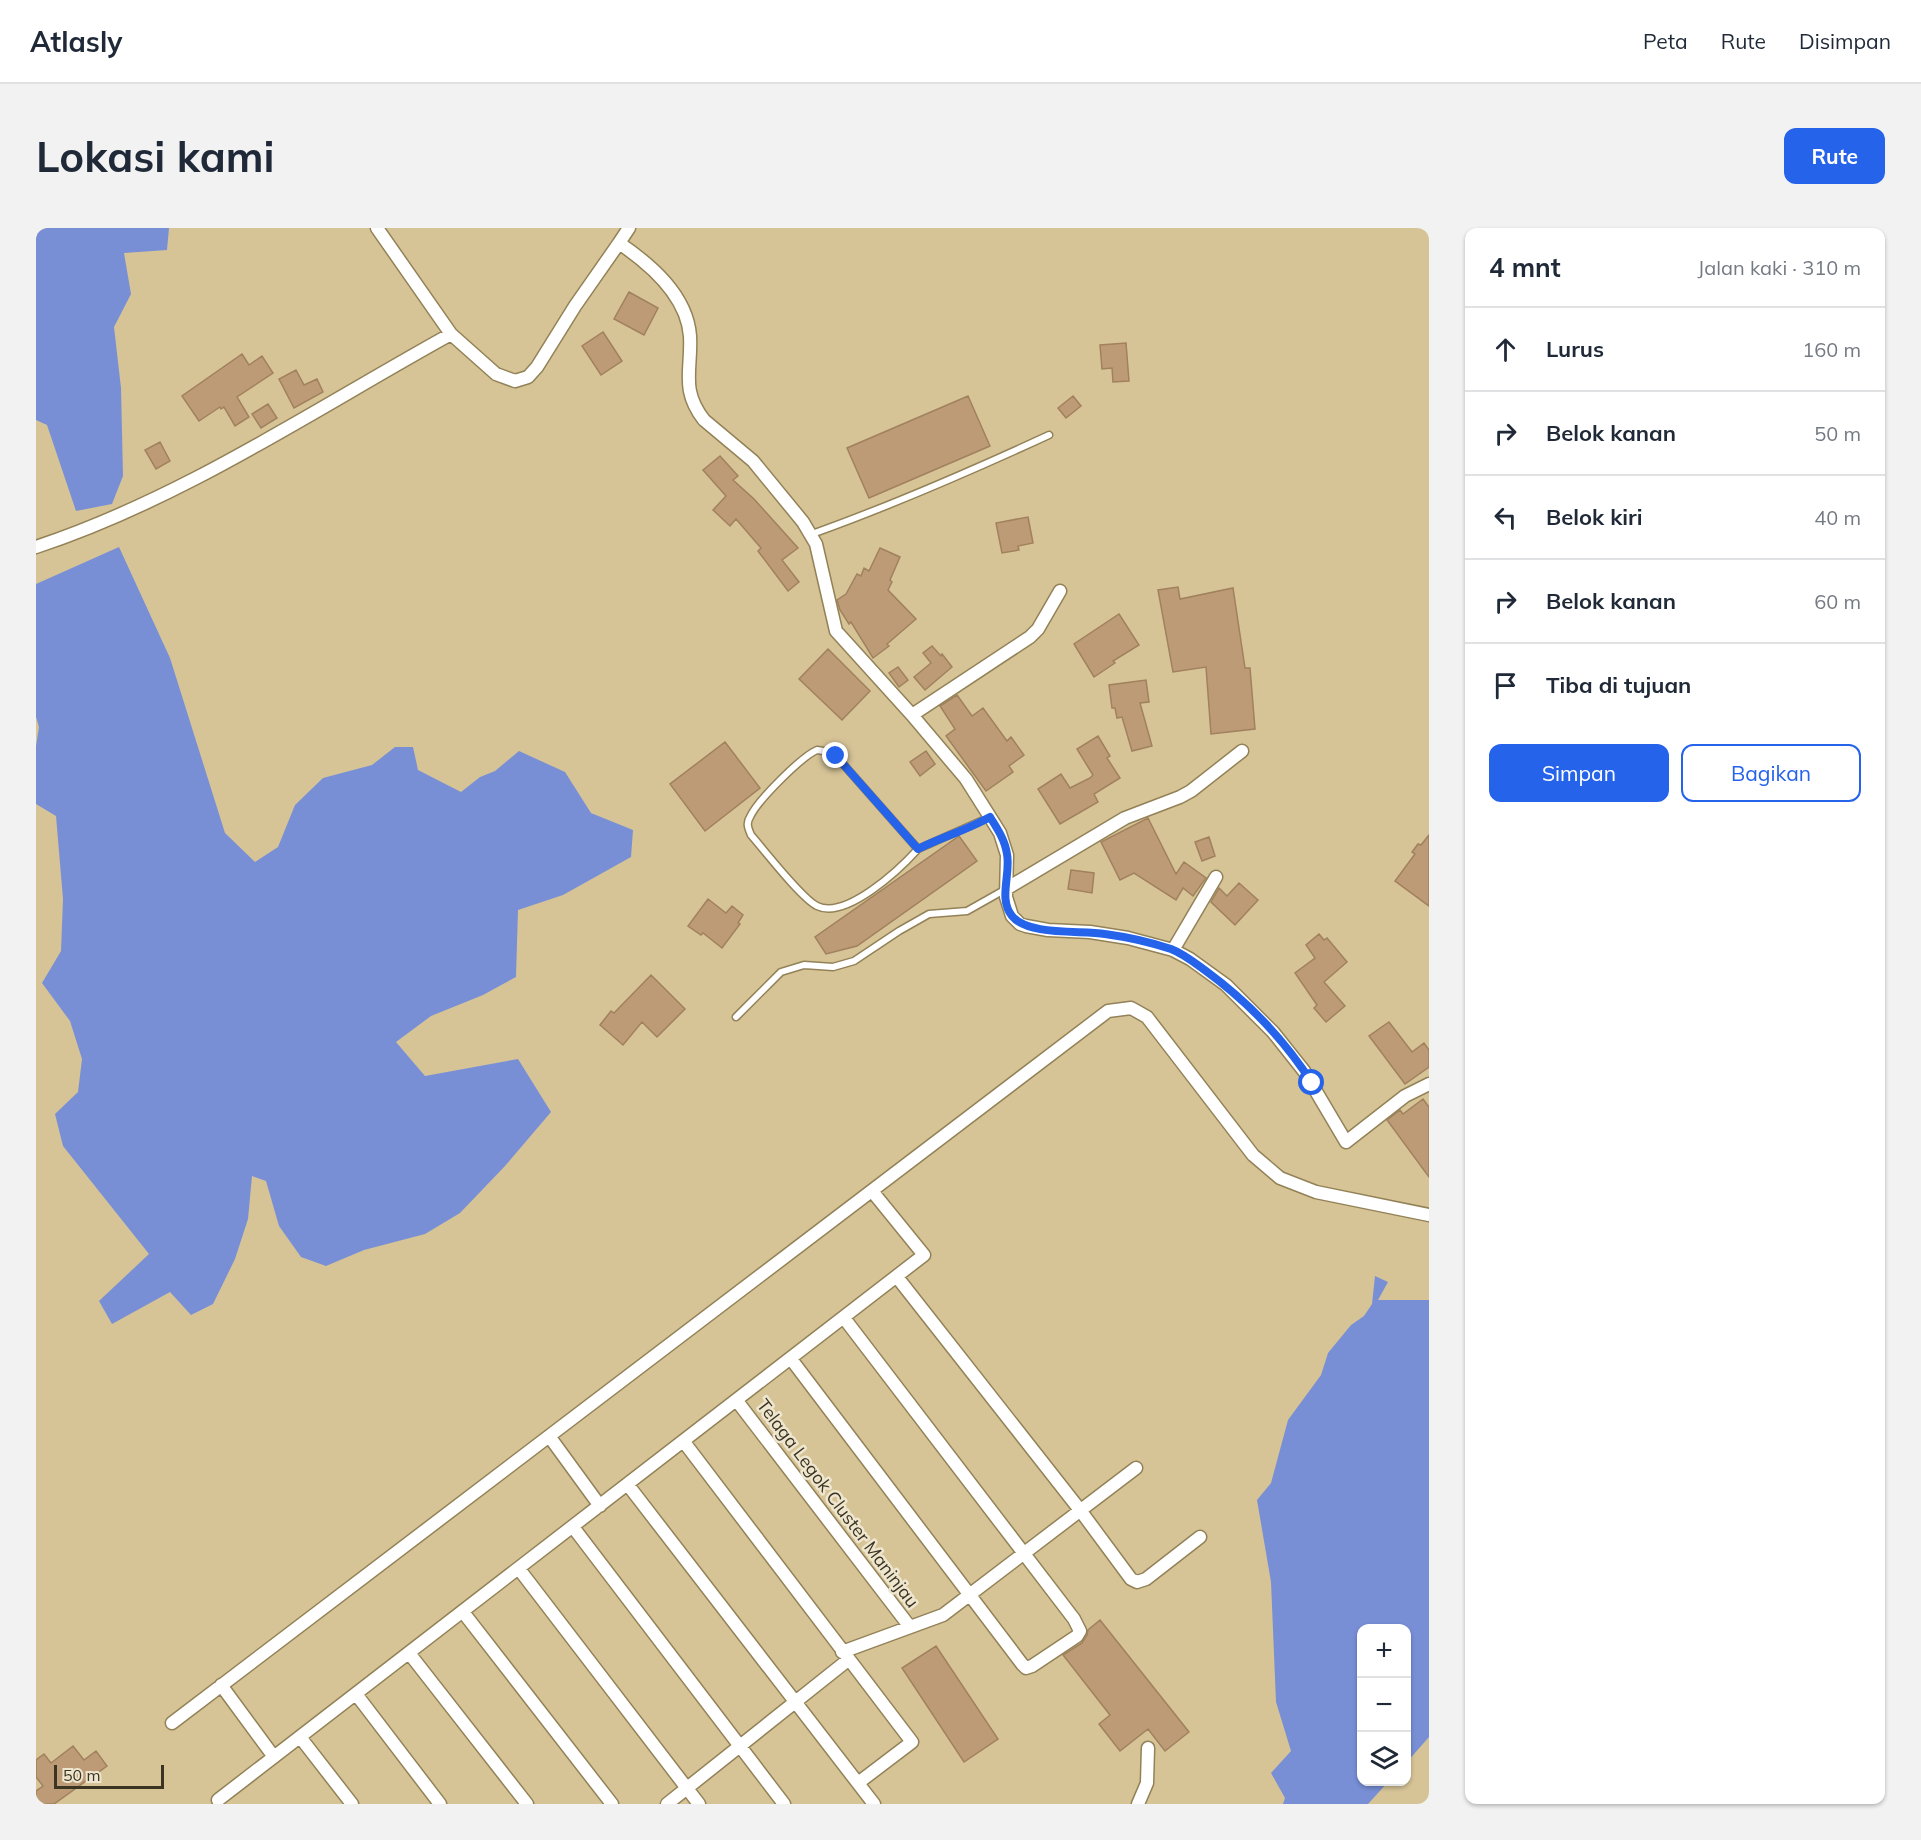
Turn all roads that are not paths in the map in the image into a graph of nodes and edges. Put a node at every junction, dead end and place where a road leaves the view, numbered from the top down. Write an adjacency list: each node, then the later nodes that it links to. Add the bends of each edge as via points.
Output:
1 (377, 228): 4 (street)
2 (629, 228): 3 (street)
3 (619, 243): 4 (street, via 528,377 515,381 496,374); 6 (street, via 659,275 688,318 688,384 698,412 753,461)
4 (451, 334): 7 (street, via 230,460 112,519)
5 (1049, 435): 6 (lane, via 954,479)
6 (812, 534): 9 (street, via 836,631)
7 (36, 547)
8 (1060, 591): 9 (street, via 1030,638)
9 (912, 715): 11 (street, via 966,779)
10 (1242, 751): 14 (street, via 1191,791 1125,818)
11 (990, 817): 12 (lane); 14 (street, via 1007,855)
12 (918, 849): 12 (lane, via 886,879 856,900 831,910 807,898 747,826 755,808 789,772 810,753 824,750 836,756)
13 (1216, 877): 15 (street)
14 (1006, 889): 15 (street, via 1009,910 1020,924 1107,934); 16 (lane, via 967,911 929,914 854,962 834,967 788,968)
15 (1173, 950): 17 (street, via 1226,985 1266,1024 1300,1065 1346,1142 1405,1096)
16 (736, 1017)
17 (1429, 1084)
18 (872, 1191): 19 (street, via 1108,1011 1131,1008 1147,1017 1253,1155 1280,1178 1316,1192); 20 (street, via 924,1255); 24 (street)
19 (1429, 1215)
20 (897, 1277): 21 (street); 29 (street)
21 (844, 1318): 22 (street); 32 (street)
22 (791, 1359): 23 (street); 34 (street)
23 (737, 1401): 25 (street); 36 (street, Telaga Legok Cluster Maninjau)
24 (549, 1436): 28 (street); 39 (street)
25 (684, 1442): 27 (street); 38 (street)
26 (1136, 1468): 29 (street)
27 (627, 1485): 28 (street); 41 (street)
28 (600, 1506): 30 (street)
29 (1080, 1510): 31 (street, via 1137,1582); 32 (street)
30 (573, 1527): 33 (street); 44 (street)
31 (1200, 1537)
32 (1024, 1553): 34 (street); 34 (street, via 1074,1619 1080,1631 1077,1636 1026,1668)
33 (519, 1569): 35 (street); 48 (street)
34 (970, 1595): 36 (street, via 943,1616)
35 (463, 1612): 37 (street); 53 (street)
36 (910, 1627): 38 (street)
37 (409, 1653): 40 (street); 52 (street)
38 (845, 1656): 41 (street); 47 (street, via 912,1742)
39 (221, 1685): 42 (street); 46 (street)
40 (356, 1694): 43 (street); 51 (street)
41 (795, 1701): 44 (street); 47 (street)
42 (172, 1723)
43 (300, 1737): 46 (street); 50 (street)
44 (739, 1746): 48 (street); 56 (street)
45 (1148, 1748): 58 (street, via 1147,1784)
46 (274, 1757): 49 (street)
47 (858, 1783): 57 (street)
48 (686, 1788): 54 (street); 55 (street)
49 (218, 1800)
50 (352, 1804)
51 (440, 1804)
52 (527, 1804)
53 (612, 1804)
54 (667, 1804)
55 (699, 1804)
56 (784, 1804)
57 (874, 1804)
58 (1137, 1804)

